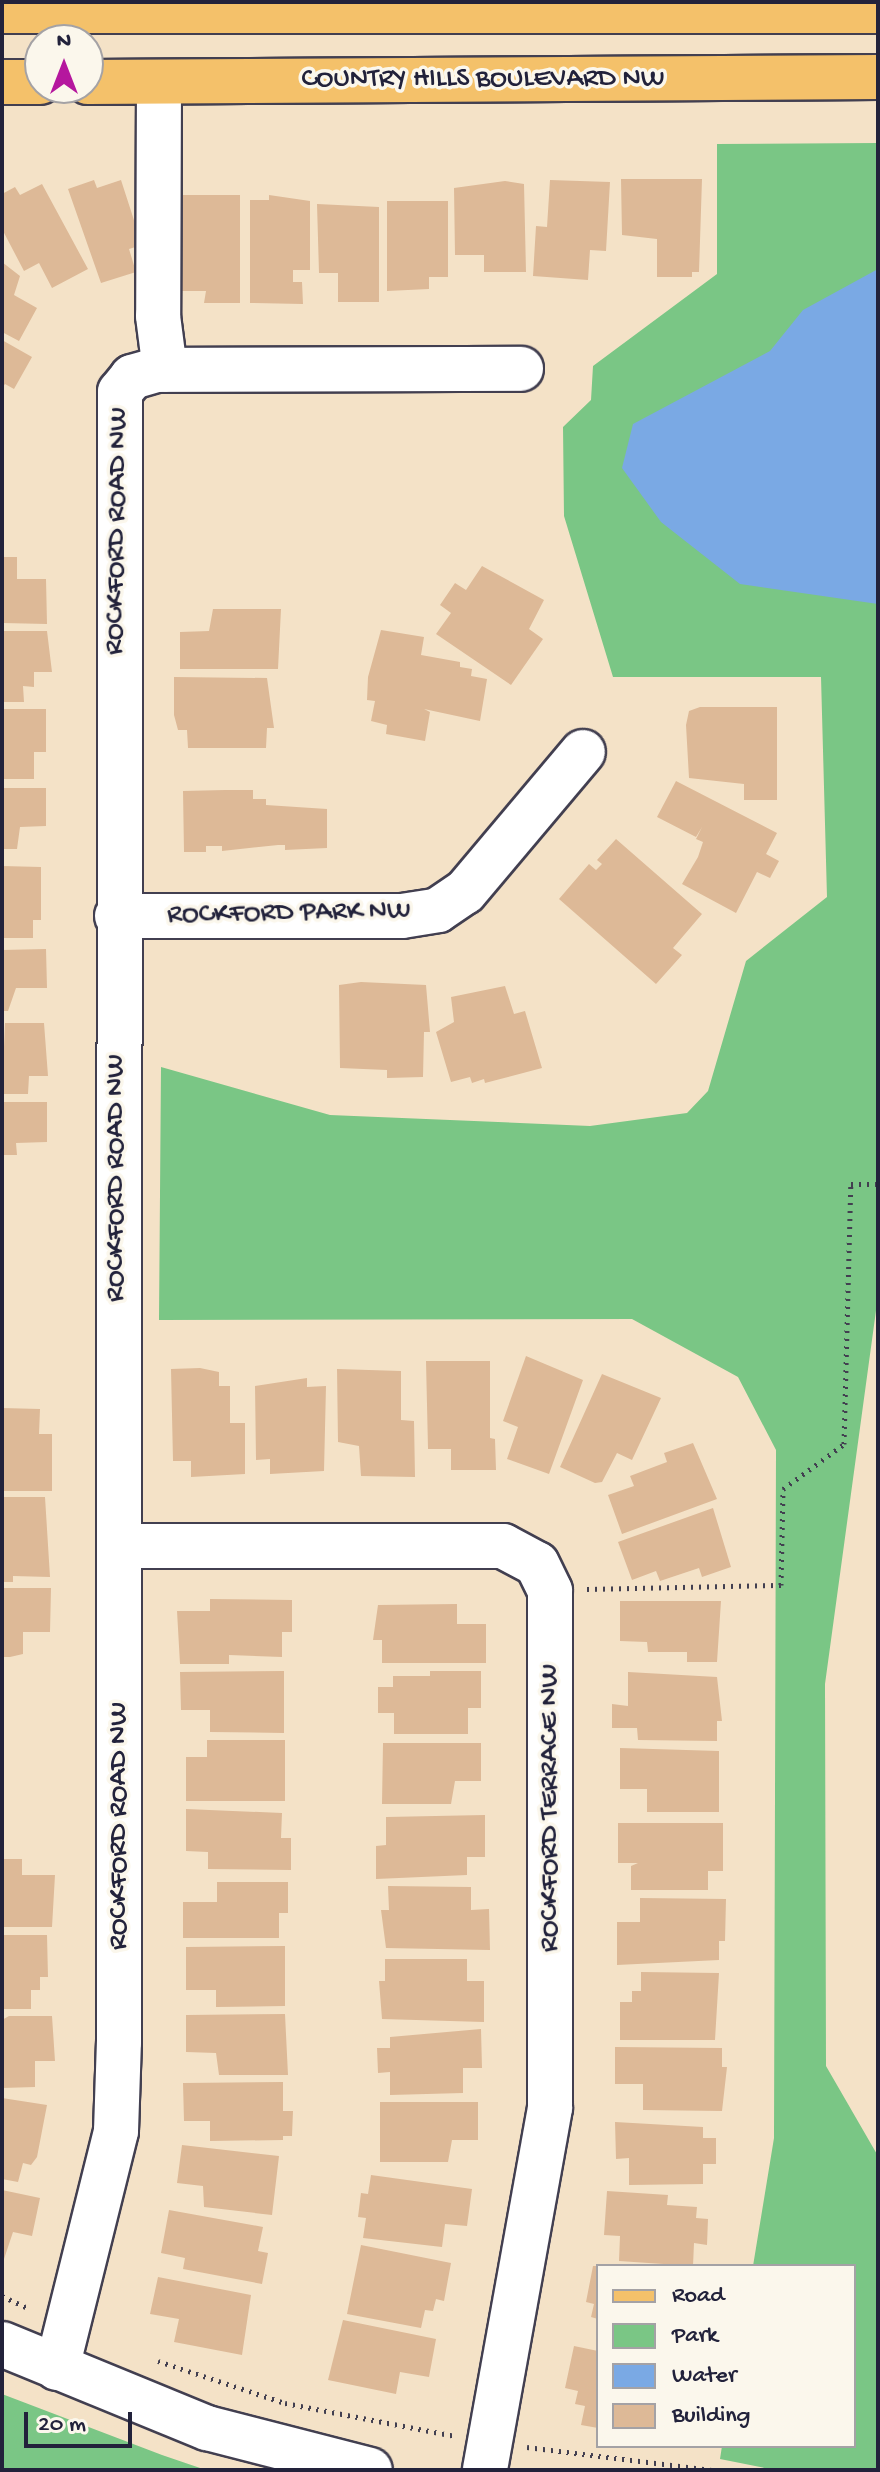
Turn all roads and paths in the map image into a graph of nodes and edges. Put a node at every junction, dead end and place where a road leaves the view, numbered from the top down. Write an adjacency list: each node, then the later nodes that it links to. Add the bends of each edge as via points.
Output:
1 (2, 11): 2 (main road)
2 (878, 11)
3 (878, 77): 7 (main road, COUNTRY HILLS BOULEVARD NW)
4 (2, 82): 5 (main road)
5 (24, 82)
6 (104, 82): 7 (main road, COUNTRY HILLS BOULEVARD NW)
7 (159, 82): 9 (street, via 158,316)
8 (521, 369): 9 (street, ROCKFORD ROAD NW)
9 (165, 370): 11 (street, ROCKFORD ROAD NW, via 132,377 117,405)
10 (583, 752): 11 (street, ROCKFORD PARK NW, via 465,892 438,910 402,916)
11 (117, 916): 13 (street, ROCKFORD ROAD NW)
12 (878, 1184): 14 (path, via 851,1184 844,1444 783,1489 781,1585)
13 (121, 1546): 14 (street, via 503,1546 537,1564); 17 (street, ROCKFORD ROAD NW, via 116,2131)
14 (550, 1591): 19 (street, ROCKFORD TERRACE NW, via 550,2108)
15 (2, 2296): 17 (path)
16 (2, 2344): 17 (street)
17 (62, 2347): 20 (street, via 207,2428)
18 (145, 2357): 19 (path, via 285,2403)
19 (487, 2456): 21 (path)
20 (370, 2470)
21 (712, 2470)

